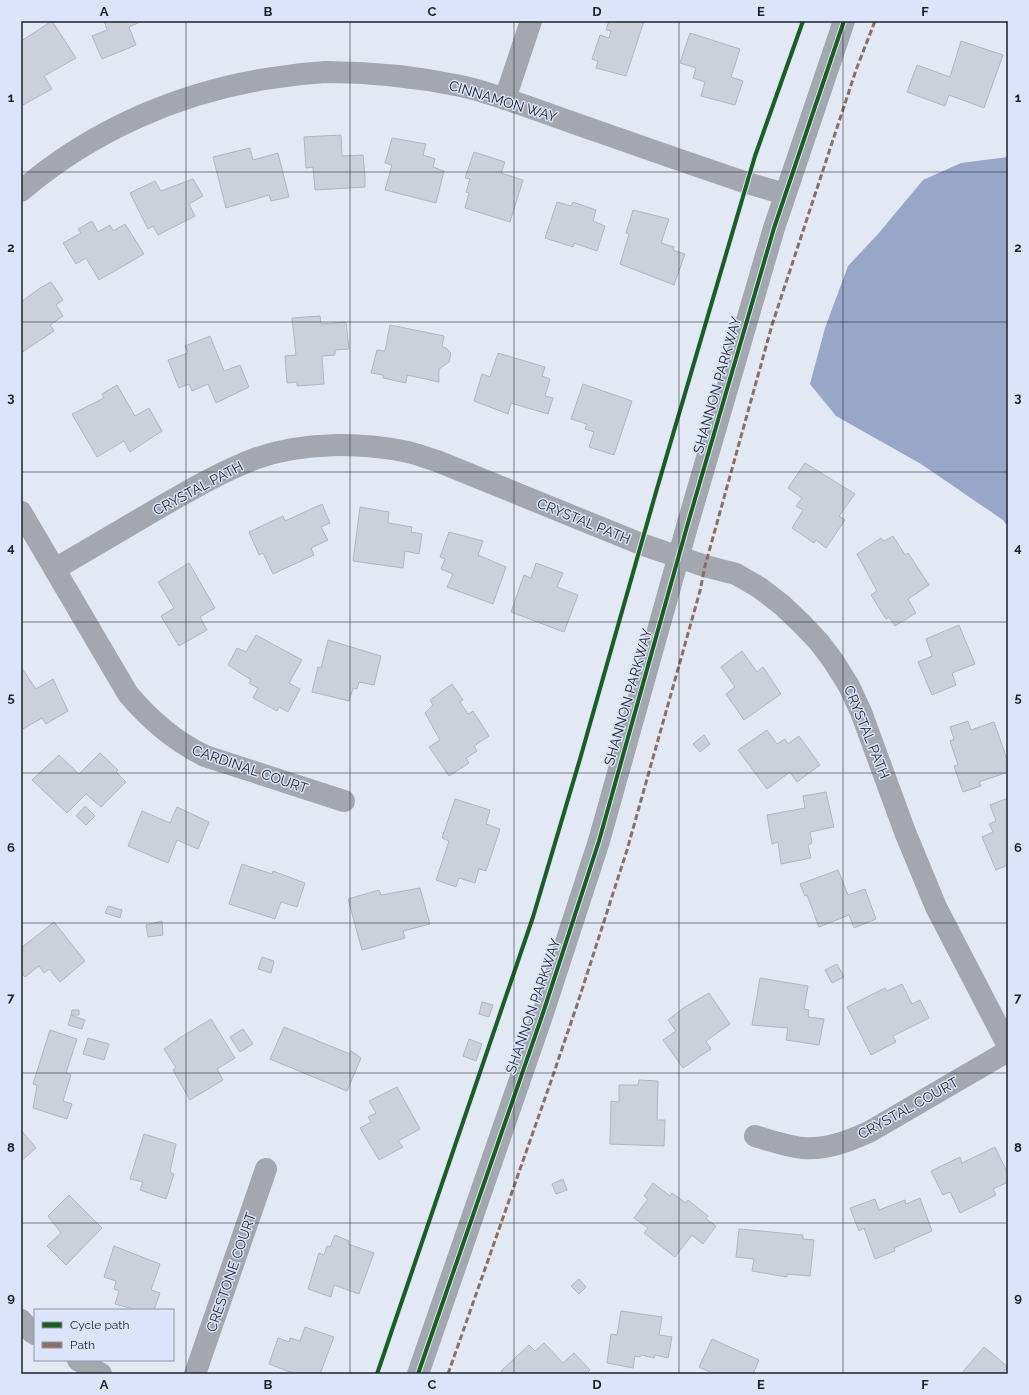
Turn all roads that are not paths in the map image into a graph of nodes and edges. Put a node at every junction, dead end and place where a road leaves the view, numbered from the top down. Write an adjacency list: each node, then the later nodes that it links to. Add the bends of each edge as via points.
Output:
1 (531, 21): 3 (street)
2 (844, 21): 5 (street, SHANNON PARKWAY)
3 (505, 99): 4 (street, CINNAMON WAY, via 463,86 394,76 325,72 255,81 201,94 123,123 63,159); 5 (street, CINNAMON WAY)
4 (21, 191)
5 (785, 194): 7 (street, SHANNON PARKWAY)
6 (21, 512): 8 (street, CARDINAL COURT)
7 (679, 556): 8 (street, CRYSTAL PATH, via 642,544 437,461 408,452 348,445 288,451 230,469); 10 (street, CRYSTAL PATH, via 736,574 760,588 801,623 834,662 861,712 905,832 936,906); 19 (street, SHANNON PARKWAY, via 597,848 543,1013)
8 (55, 569): 9 (street, CARDINAL COURT, via 128,694 163,730 205,756)
9 (344, 801)
10 (1008, 1046)
11 (1008, 1051): 12 (street, CRYSTAL COURT, via 869,1132 850,1140 805,1148)
12 (755, 1136)
13 (266, 1169): 18 (street, CRESTONE COURT)
14 (21, 1320): 15 (street)
15 (34, 1333)
16 (80, 1361): 17 (street)
17 (101, 1374)
18 (195, 1374)
19 (418, 1374)

